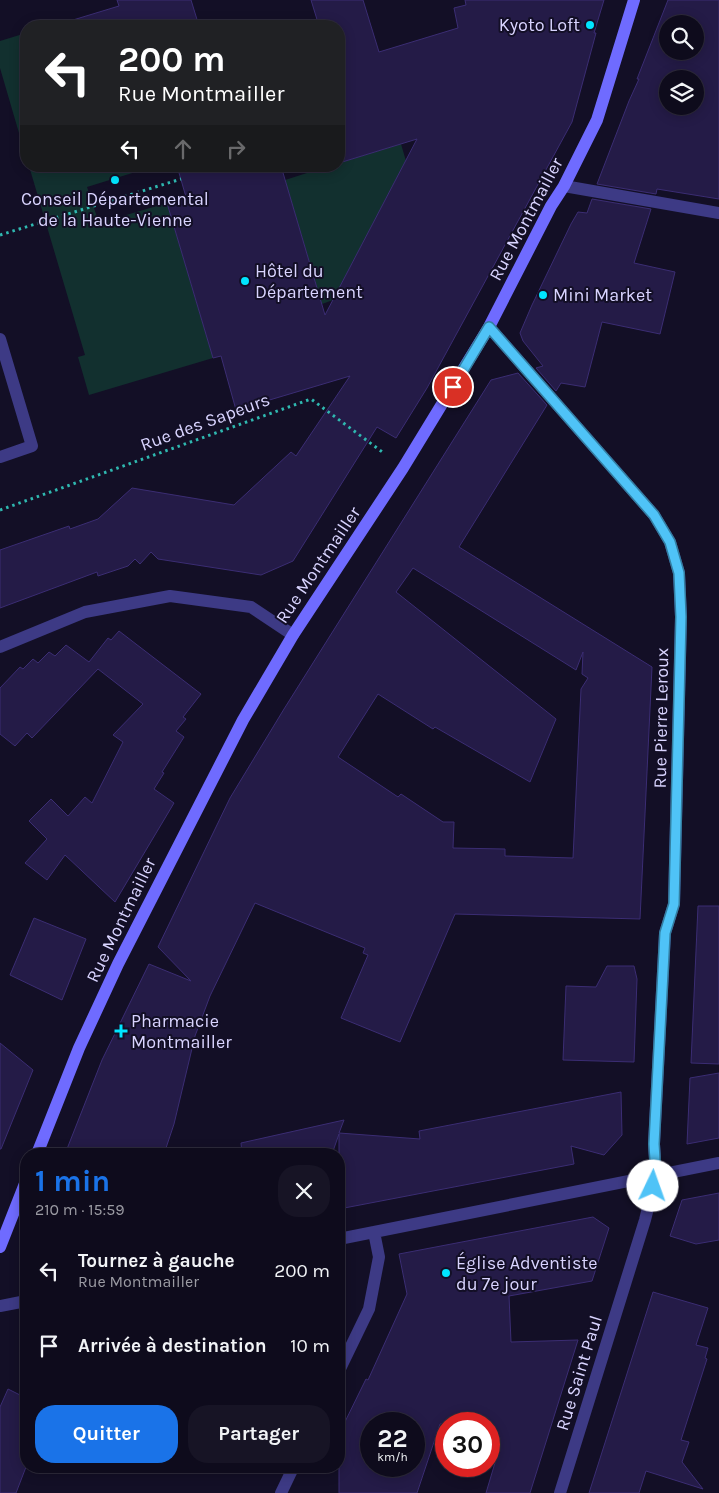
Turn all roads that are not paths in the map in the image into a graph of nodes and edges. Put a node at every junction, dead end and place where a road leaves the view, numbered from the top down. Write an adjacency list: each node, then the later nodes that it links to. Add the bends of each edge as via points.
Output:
1 (634, 0): 2 (main road, Rue Montmailler, via 597,120)
2 (564, 186): 3 (street); 4 (main road, Rue Montmailler)
3 (719, 213)
4 (489, 327): 7 (main road, Rue Montmailler, via 403,468); 11 (street, Rue Pierre Leroux, via 654,515 670,542 679,573 681,617 674,904 665,933 654,1144)
5 (0, 339): 6 (street, via 32,446)
6 (0, 457)
7 (293, 634): 8 (street, via 251,607 170,596 85,612); 9 (main road, Rue Montmailler, via 243,720 118,964)
8 (0, 647)
9 (39, 1148)
10 (719, 1163): 11 (street)
11 (656, 1176): 13 (street); 21 (street, Rue Saint Paul)
12 (20, 1197): 15 (main road)
13 (374, 1232): 14 (street); 18 (street, via 379,1256 369,1309)
14 (345, 1238)
15 (0, 1247)
16 (20, 1302): 17 (street)
17 (0, 1306)
18 (345, 1359)
19 (291, 1473): 20 (street)
20 (281, 1493)
21 (560, 1493)

